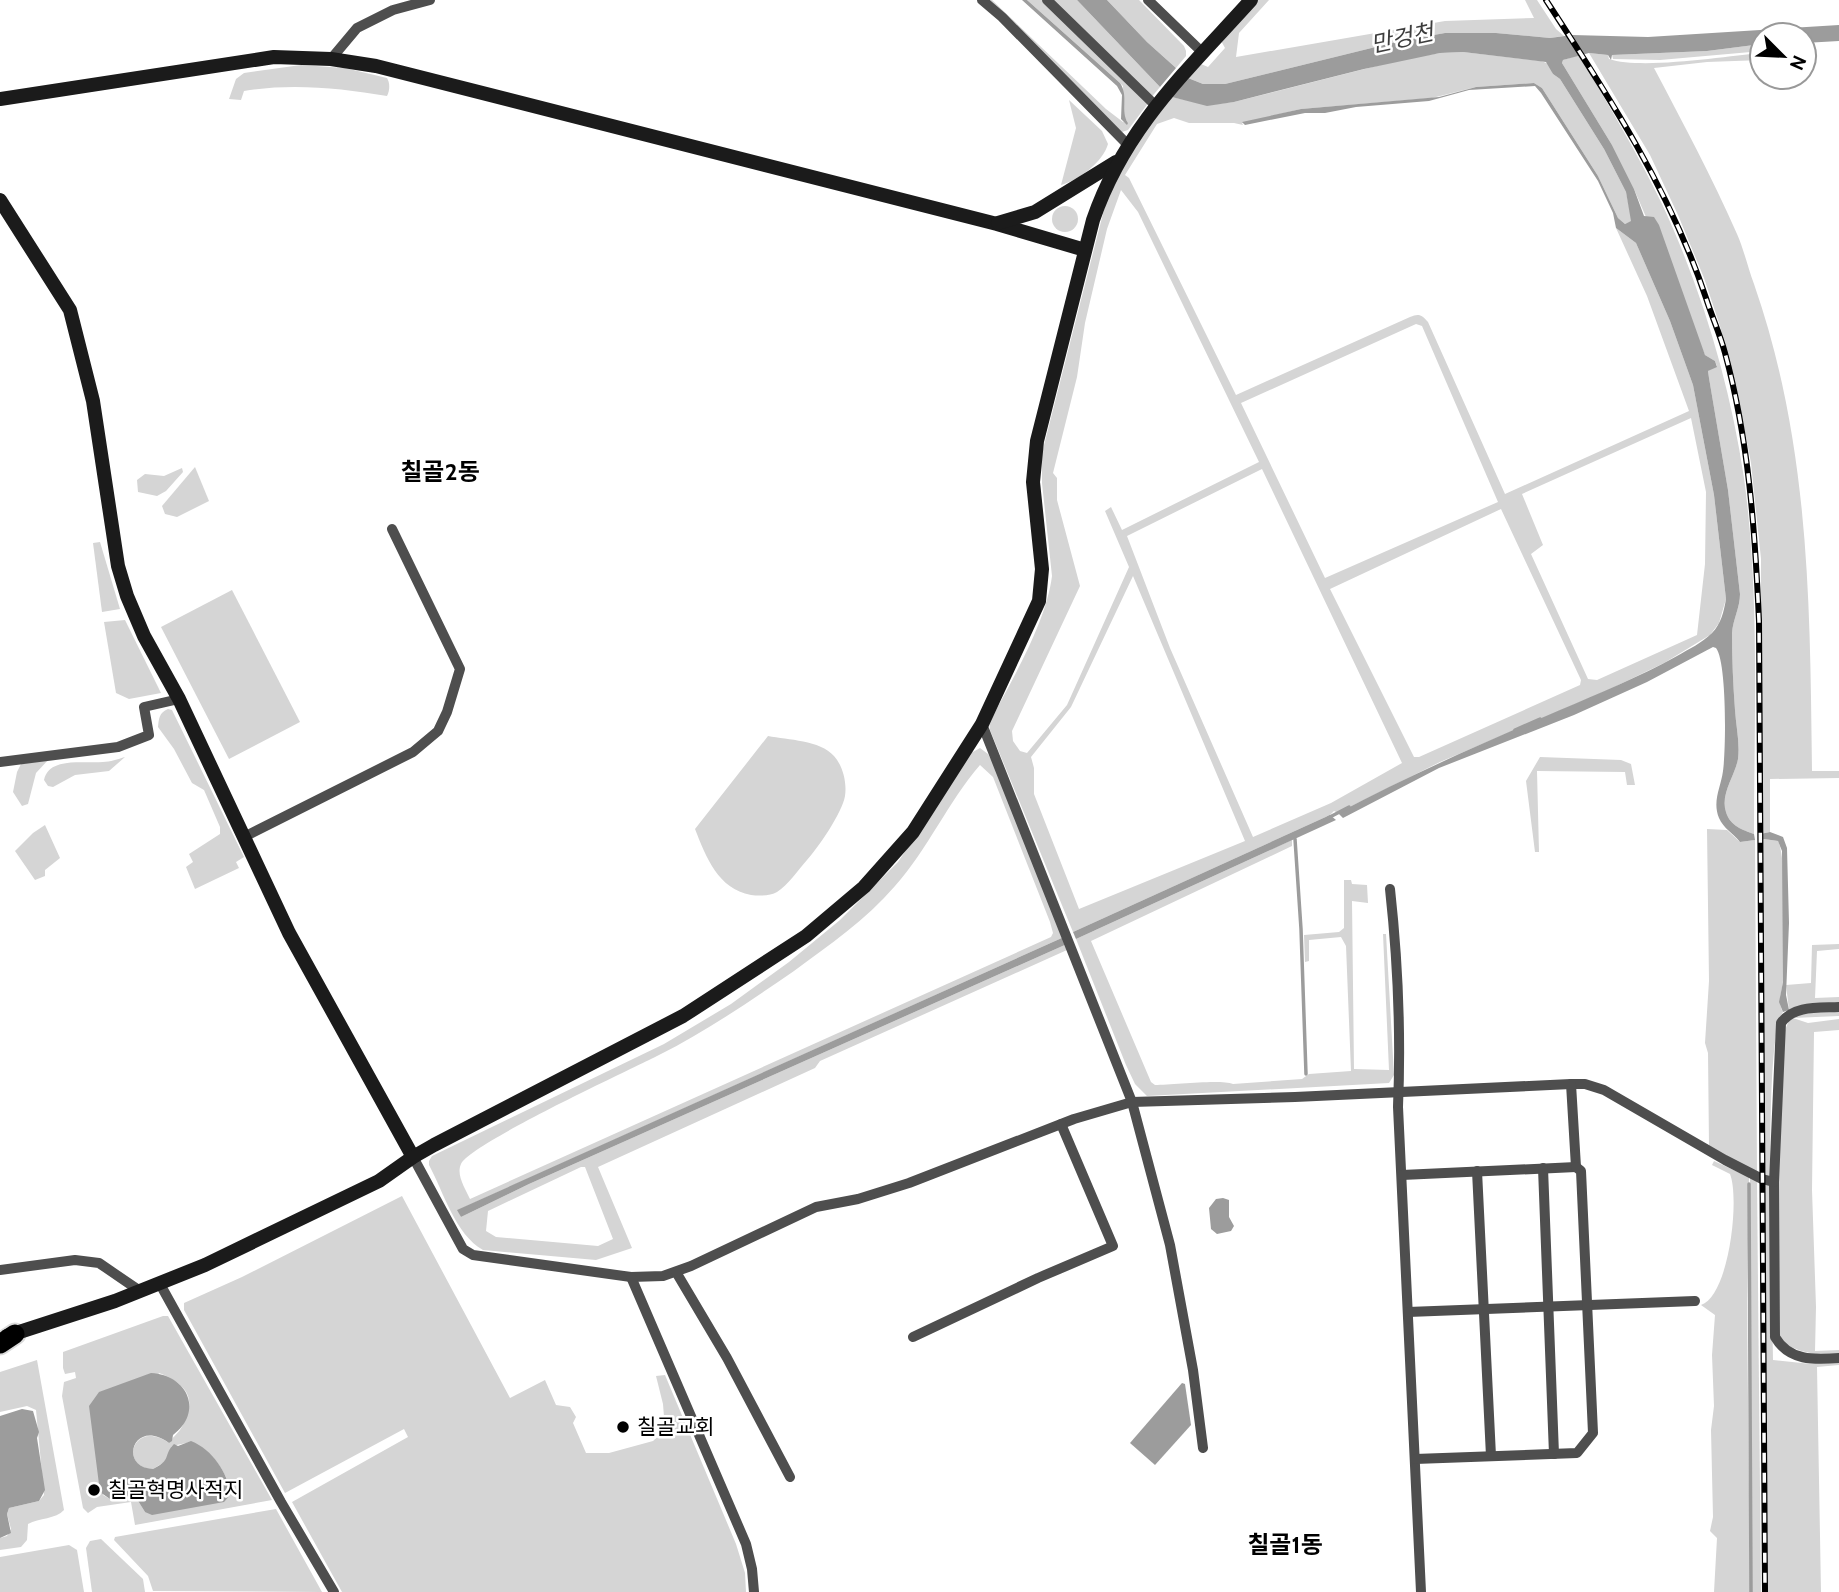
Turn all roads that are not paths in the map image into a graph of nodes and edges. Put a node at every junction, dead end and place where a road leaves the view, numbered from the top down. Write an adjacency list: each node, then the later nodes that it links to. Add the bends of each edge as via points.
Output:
1 (430, 0): 7 (street, via 393,10 357,28)
2 (982, 0): 10 (street)
3 (1047, 0): 9 (street)
4 (1148, 0): 6 (street)
5 (1251, 0): 6 (street)
6 (1199, 57): 9 (street)
7 (331, 59): 8 (street, via 274,57); 13 (street, via 376,66)
8 (0, 99)
9 (1157, 103): 10 (street)
10 (1128, 145): 11 (street)
11 (1118, 160): 13 (street, via 1035,212); 14 (street)
12 (0, 200): 16 (street, via 70,310 93,401 118,566 144,636)
13 (997, 224): 14 (street)
14 (1085, 250): 17 (street, via 1037,441 1033,482 1042,569 1039,601)
15 (392, 529): 19 (street, via 460,669 438,731 413,751)
16 (179, 699): 18 (street, via 144,707 149,735 118,747); 19 (street)
17 (982, 724): 24 (street); 26 (street, via 891,859 806,936 683,1016)
18 (0, 762)
19 (244, 837): 26 (street, via 289,933)
20 (1391, 889): 23 (street)
21 (1839, 1007): 31 (street, via 1799,1010 1781,1023)
22 (1572, 1084): 23 (street); 27 (street); 31 (street, via 1604,1090 1725,1160)
23 (1399, 1091): 24 (street); 30 (street)
24 (1132, 1102): 25 (street); 45 (street, via 1170,1245)
25 (1061, 1124): 33 (street, via 909,1183 816,1207); 43 (street, via 1113,1246)
26 (413, 1157): 34 (street, via 463,1249 473,1255); 35 (street, via 379,1181 308,1217)
27 (1576, 1167): 28 (street); 38 (street, via 1581,1171)
28 (1543, 1168): 29 (street); 39 (street)
29 (1477, 1171): 30 (street); 40 (street)
30 (1402, 1175): 41 (street)
31 (1774, 1181): 44 (street, via 1775,1337 1787,1351 1807,1359)
32 (0, 1270): 36 (street, via 75,1260 99,1263)
33 (676, 1272): 34 (street); 49 (street)
34 (631, 1277): 51 (street, via 746,1544)
35 (160, 1284): 36 (street); 50 (street)
36 (140, 1291): 42 (street)
37 (1695, 1301): 38 (street)
38 (1586, 1305): 39 (street); 46 (street, via 1593,1433 1577,1453)
39 (1547, 1306): 40 (street); 46 (street)
40 (1483, 1309): 41 (street); 47 (street)
41 (1408, 1312): 48 (street)
42 (5, 1338)
43 (913, 1338)
44 (1839, 1358)
45 (1203, 1448)
46 (1555, 1454): 47 (street)
47 (1491, 1456): 48 (street)
48 (1415, 1459): 52 (street)
49 (790, 1477)
50 (334, 1592)
51 (754, 1592)
52 (1421, 1592)

